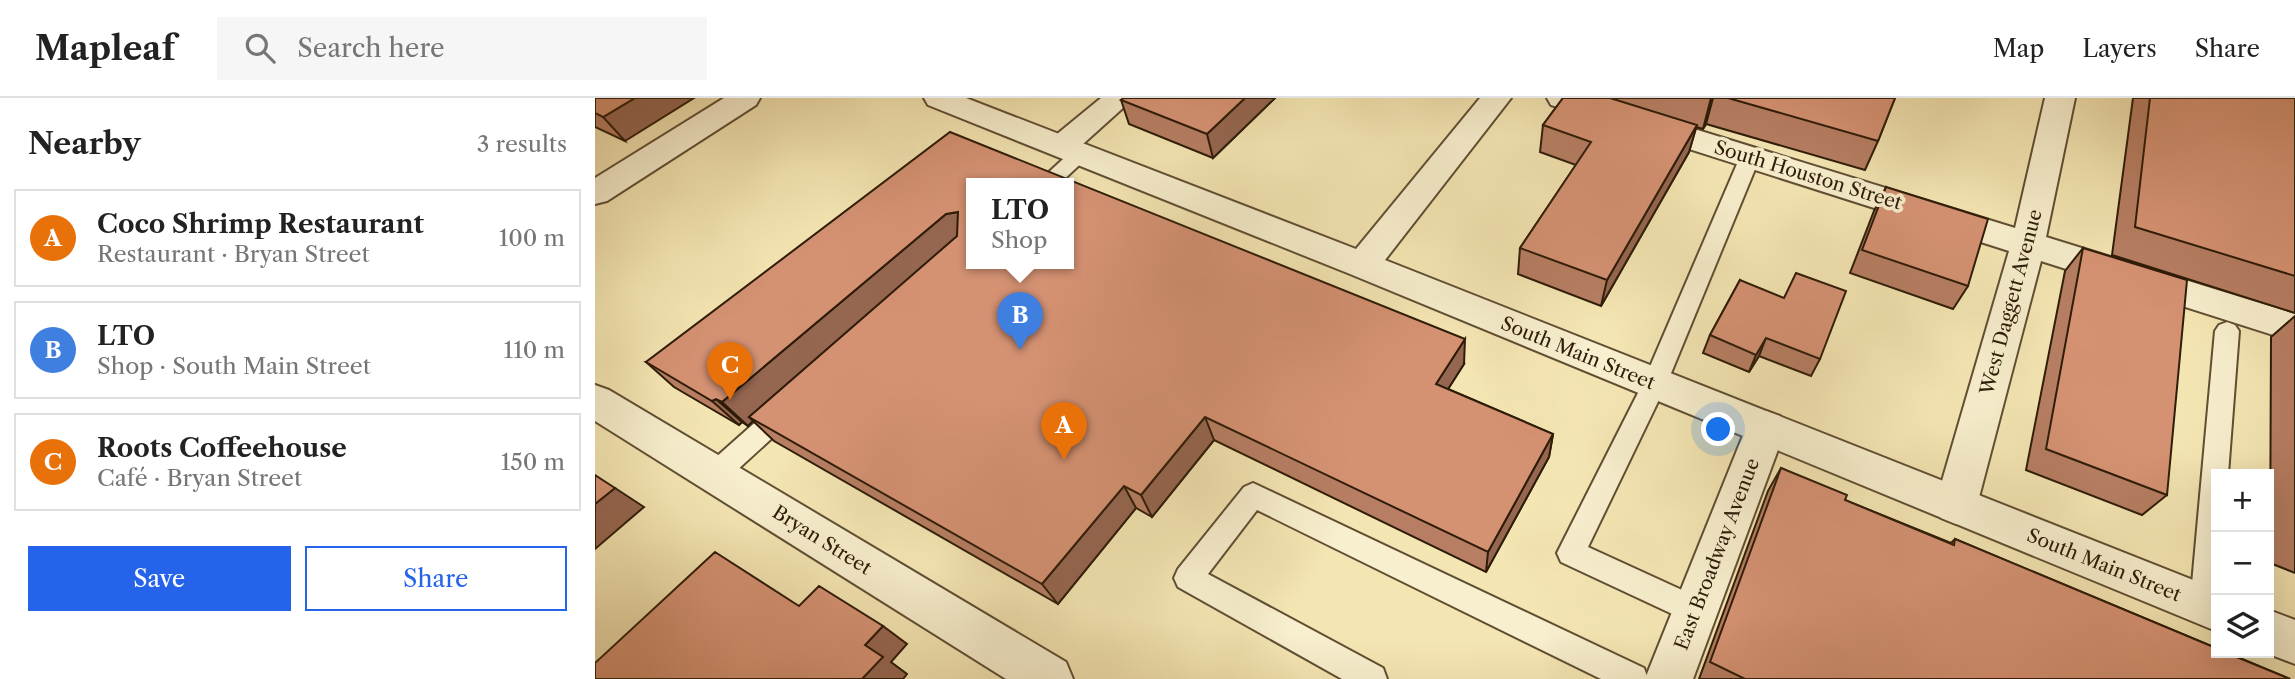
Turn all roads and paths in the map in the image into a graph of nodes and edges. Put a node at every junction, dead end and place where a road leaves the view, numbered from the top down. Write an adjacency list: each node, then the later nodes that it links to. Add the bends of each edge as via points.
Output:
1 (745, 98): 10 (street)
2 (939, 98): 7 (street, South Main Street)
3 (1119, 98): 7 (street)
4 (1496, 98): 12 (street)
5 (1562, 98): 8 (street, South Houston Street)
6 (2060, 98): 11 (street, West Daggett Avenue)
7 (1072, 150): 9 (lane); 12 (street, South Main Street)
8 (1750, 157): 11 (street, South Houston Street); 15 (lane)
9 (1051, 178)
10 (595, 193)
11 (2028, 244): 13 (street, South Houston Street); 20 (street, West Daggett Avenue)
12 (1362, 265): 15 (street, South Main Street)
13 (2295, 328)
14 (2227, 331): 21 (lane)
15 (1655, 383): 18 (street, South Main Street); 22 (lane, via 1571,553)
16 (807, 392): 19 (lane)
17 (595, 401): 19 (street, Bryan Street)
18 (1766, 428): 20 (street, South Main Street); 22 (street, East Broadway Avenue)
19 (715, 474): 25 (street, Bryan Street)
20 (1956, 505): 21 (street, South Main Street)
21 (2210, 608)
22 (1696, 611): 28 (street, East Broadway Avenue)
23 (2274, 634): 24 (street)
24 (2295, 642)
25 (1049, 679)
26 (1372, 679): 27 (lane, via 1188,578 1253,495)
27 (1633, 679)
28 (1669, 679)

